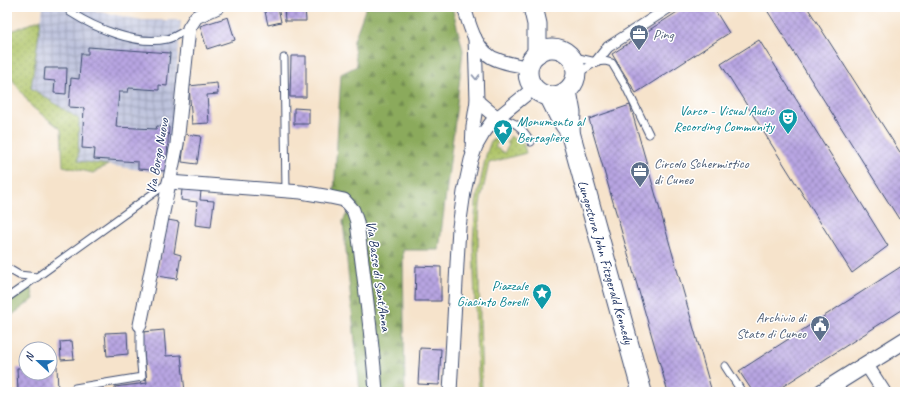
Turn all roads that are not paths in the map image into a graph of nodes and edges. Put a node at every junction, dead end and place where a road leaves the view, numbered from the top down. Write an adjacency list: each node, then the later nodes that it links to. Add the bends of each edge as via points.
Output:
1 (218, 7): 6 (street, via 196,17)
2 (464, 7): 7 (street)
3 (670, 7): 11 (street, via 608,47)
4 (70, 12): 6 (lane, via 102,29 128,38 148,41 168,39)
5 (535, 15): 8 (main road); 10 (main road)
6 (190, 28): 18 (street, Via Borgo Nuovo, via 177,144)
7 (475, 38): 10 (street, via 481,50 497,60); 13 (street, one-way to 13)
8 (562, 53): 10 (main road, via 548,49 542,51); 11 (lane); 12 (main road, via 574,65)
9 (284, 58): 19 (lane)
10 (533, 61): 12 (main road, via 529,79)
11 (596, 62): 12 (lane); 15 (lane, via 612,63)
12 (556, 87): 14 (street); 30 (main road, Lungostura John Fitzgerald Kennedy, via 559,116 570,132)
13 (477, 101): 14 (street); 17 (street)
14 (498, 118): 16 (lane, via 513,122 525,132); 17 (street, via 482,134)
15 (649, 134)
16 (531, 142)
17 (471, 160): 29 (street, via 458,227)
18 (170, 182): 19 (street, Via Basse di Sant'Anna); 21 (lane); 23 (street, Via Borgo Nuovo)
19 (286, 192): 28 (street, Via Basse di Sant'Anna, via 301,192 344,200 353,210 357,222 374,354)
20 (7, 268): 21 (lane, via 19,275)
21 (37, 277): 22 (lane)
22 (7, 298)
23 (140, 325): 27 (lane, via 142,377 75,388)
24 (905, 340): 25 (street)
25 (866, 364): 32 (street); 33 (street)
26 (725, 366): 31 (lane)
27 (71, 392)
28 (376, 392)
29 (450, 392)
30 (642, 392)
31 (742, 392)
32 (822, 392)
33 (884, 392)

